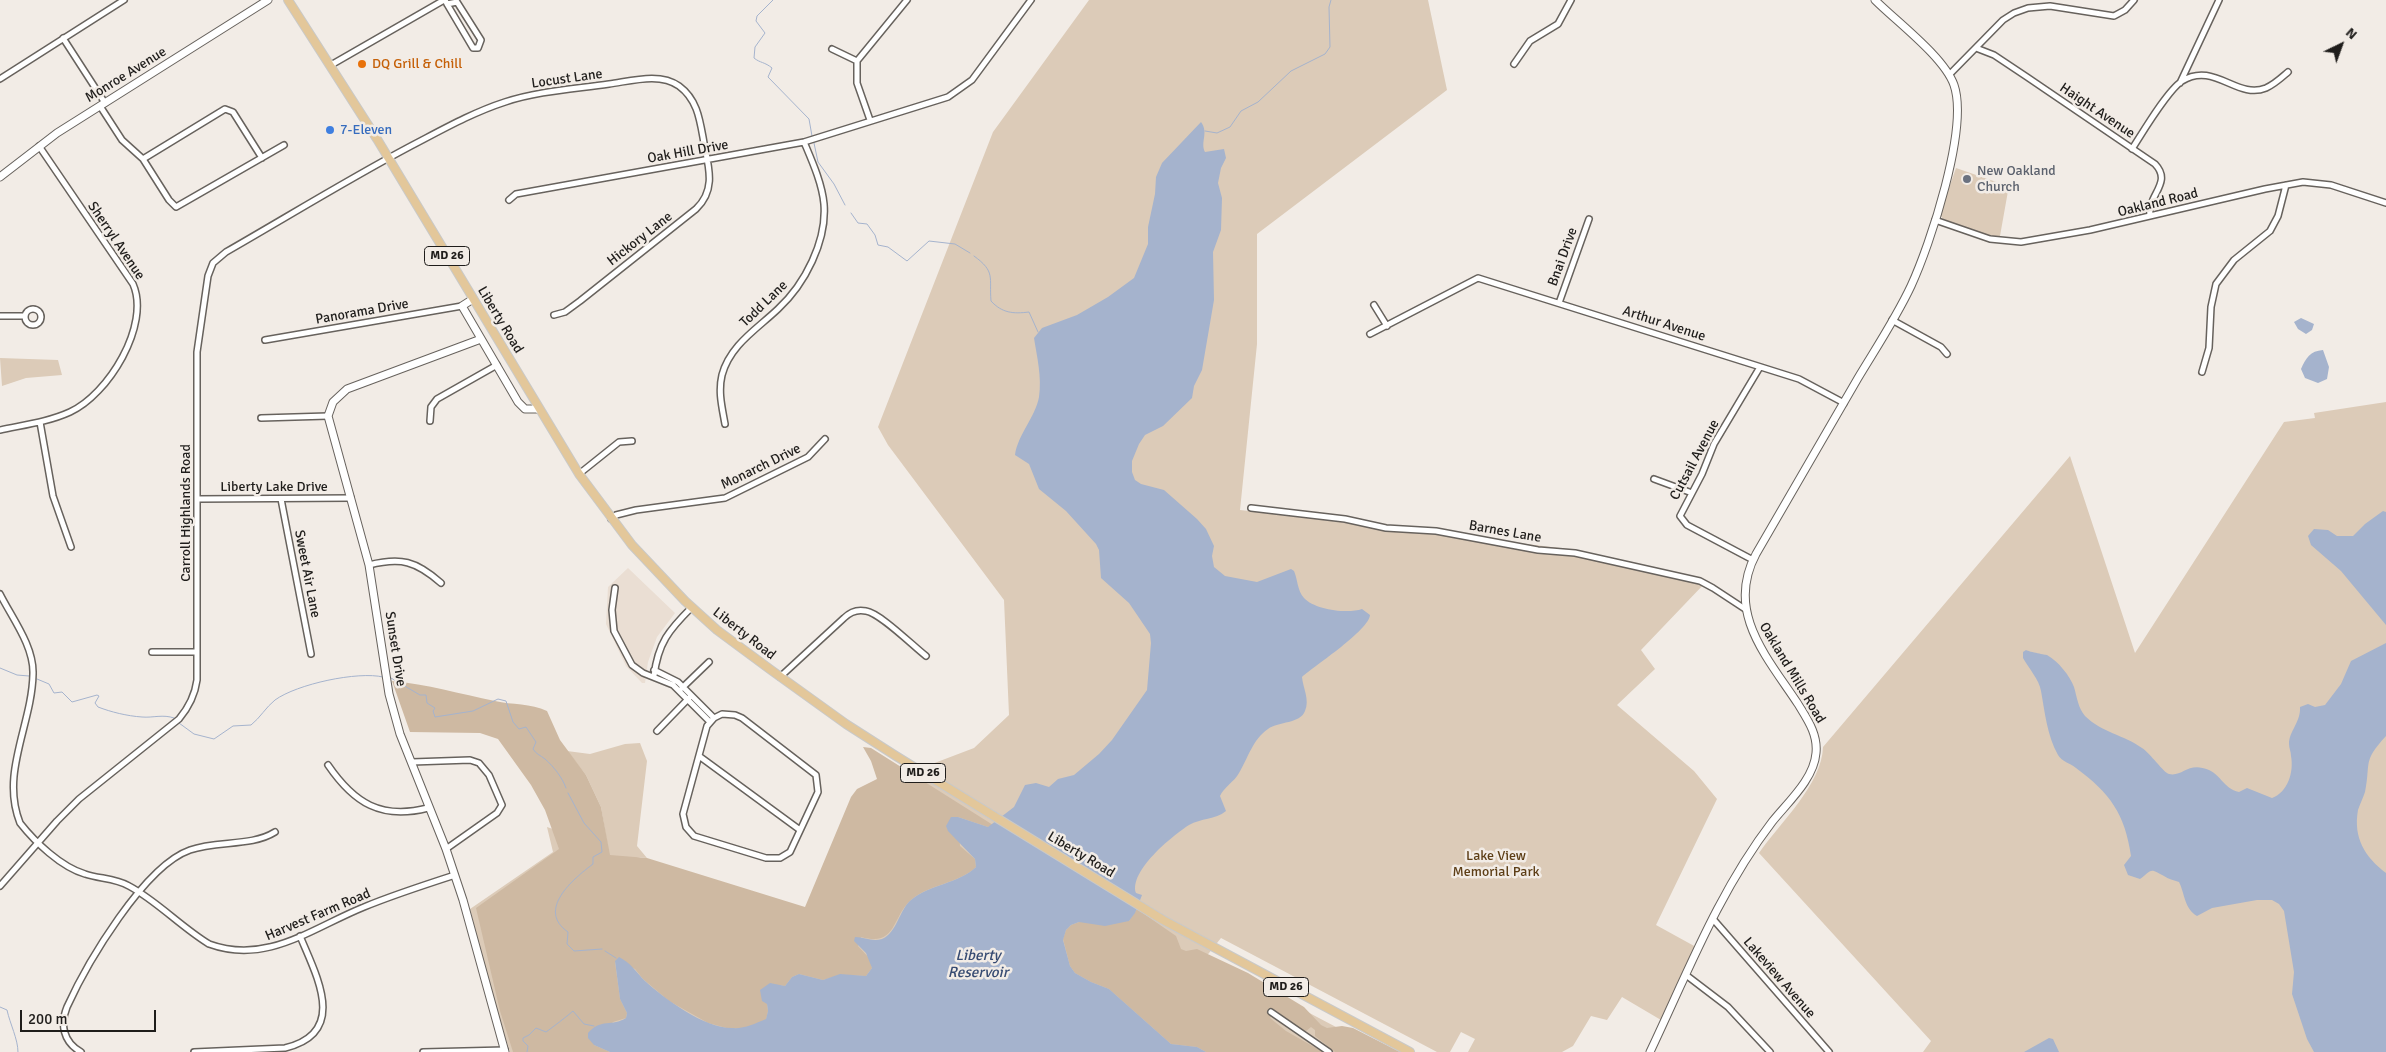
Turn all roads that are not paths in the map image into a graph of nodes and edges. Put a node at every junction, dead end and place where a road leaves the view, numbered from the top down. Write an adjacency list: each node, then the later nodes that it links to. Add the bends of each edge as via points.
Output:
1 (124, 0): 11 (street)
2 (268, 0): 21 (street, Monroe Avenue)
3 (288, 0): 16 (main road, Liberty Road / MD 26)
4 (908, 0): 14 (street)
5 (1031, 0): 22 (street, Oak Hill Drive, via 982,69 966,86 948,96)
6 (1572, 0): 15 (street, via 1558,24 1530,41)
7 (1875, 0): 18 (street)
8 (2134, 0): 12 (street, via 2114,16 2057,6 2021,10 2003,20)
9 (2219, 0): 20 (street)
10 (445, 1): 10 (street, via 473,48 478,48 481,40 457,2); 16 (street)
11 (63, 38): 19 (street); 21 (street)
12 (1976, 48): 18 (street); 26 (street, Haight Avenue, via 1994,55)
13 (832, 49): 14 (street)
14 (857, 61): 22 (street, via 857,83)
15 (1514, 64)
16 (331, 65): 28 (main road, Liberty Road / MD 26)
17 (2288, 72): 20 (street, via 2272,85 2258,90 2242,88 2215,76 2189,78)
18 (1949, 74): 37 (street, Oakland Mills Road, via 1957,98 1957,124 1948,178)
19 (0, 79)
20 (2180, 83): 26 (street)
21 (102, 105): 25 (street, Monroe Avenue); 29 (street, via 122,140)
22 (870, 120): 23 (street, Oak Hill Drive)
23 (804, 142): 30 (street, Oak Hill Drive); 60 (street, Todd Lane, via 824,202 821,235 795,291 739,344 729,358 720,390)
24 (284, 145): 27 (street)
25 (39, 146): 31 (street, Monroe Avenue); 59 (street, Sherryl Avenue, via 134,284 139,311 134,331 104,385 71,412)
26 (2132, 149): 35 (street, Haight Avenue, via 2155,164 2162,174 2150,203)
27 (262, 158): 29 (street, via 176,207); 29 (street, via 233,112 225,109)
28 (388, 158): 30 (street, Locust Lane, via 505,102 533,95 652,79 678,85 694,102); 38 (main road, Liberty Road / MD 26); 68 (street, Carroll Highlands Road, via 226,252 213,263 199,332)
29 (142, 159)
30 (708, 160): 33 (street, Oak Hill Drive, via 516,194); 42 (street, Hickory Lane, via 710,183 705,201 571,308)
31 (0, 177)
32 (2286, 184): 34 (street, Oakland Road, via 2325,184); 35 (street, Oakland Road); 53 (street, via 2278,216 2270,231 2234,260 2216,284)
33 (509, 200)
34 (2386, 203)
35 (2150, 216): 37 (street, Oakland Road, via 2071,234 2015,242 1990,239)
36 (1589, 219): 39 (street, Bnai Drive)
37 (1935, 220): 45 (street, Oakland Mills Road, via 1913,282)
38 (473, 299): 41 (street); 55 (main road, Liberty Road / MD 26)
39 (1559, 303): 46 (street, Arthur Avenue, via 1478,278); 52 (street, Arthur Avenue)
40 (1374, 305): 46 (street)
41 (462, 306): 48 (street); 49 (street, Panorama Drive)
42 (554, 315)
43 (0, 316): 44 (street)
44 (25, 316)
45 (1892, 320): 50 (street, via 1941,347); 54 (street, Oakland Mills Road)
46 (1387, 326): 47 (street)
47 (1370, 334)
48 (481, 339): 51 (street); 56 (street, via 347,389 333,402)
49 (265, 340)
50 (1947, 354)
51 (497, 365): 55 (street, via 521,406 528,410); 58 (street, via 437,399 431,407)
52 (1760, 367): 54 (street, Arthur Avenue, via 1807,382); 66 (street, Cutsail Avenue, via 1714,444)
53 (2202, 372)
54 (1844, 403): 73 (street, Oakland Mills Road)
55 (539, 409): 64 (main road, Liberty Road / MD 26)
56 (328, 416): 57 (street); 67 (street, Sunset Drive)
57 (261, 418)
58 (430, 421)
59 (40, 422): 61 (street, Sherryl Avenue); 72 (street, via 55,502)
60 (725, 424)
61 (0, 430)
62 (826, 439): 71 (street, Monarch Drive, via 808,457 725,498 636,510)
63 (632, 441): 64 (street, via 619,442)
64 (579, 474): 71 (main road, Liberty Road / MD 26)
65 (1654, 479): 66 (street)
66 (1692, 493): 73 (street, Cutsail Avenue, via 1681,513 1684,524)
67 (350, 498): 69 (street, Liberty Lake Drive); 74 (street, Sunset Drive)
68 (198, 499): 69 (street, Liberty Lake Drive); 81 (street, Carroll Highlands Road)
69 (281, 499): 82 (street, Sweet Air Lane)
70 (1251, 508): 79 (street, Barnes Lane, via 1345,519 1386,528 1436,531 1538,550 1584,554 1700,581)
71 (611, 519): 78 (main road, Liberty Road / MD 26, via 646,562)
72 (71, 547)
73 (1753, 560): 79 (street, Oakland Mills Road, via 1746,582)
74 (369, 564): 75 (street, via 387,560 408,562 420,566); 94 (street, Sunset Drive, via 389,694)
75 (441, 583)
76 (615, 588): 85 (street, via 614,631 632,665 643,673)
77 (0, 594): 92 (street, via 29,651 33,673 32,688)
78 (692, 608): 85 (street, via 667,634); 86 (main road, Liberty Road / MD 26)
79 (1745, 609): 105 (street, Oakland Mills Road, via 1753,632 1811,726 1816,751 1808,776 1750,853)
80 (152, 652): 81 (street)
81 (197, 652): 100 (street, Carroll Highlands Road, via 195,692 186,710 79,799)
82 (311, 654)
83 (926, 656): 86 (street, via 876,615 860,610 844,618)
84 (709, 662): 87 (street)
85 (654, 673): 87 (street, via 671,677); 88 (street)
86 (780, 677): 114 (main road, Liberty Road / MD 26, via 864,736 1163,920)
87 (684, 687): 88 (street); 89 (street)
88 (677, 689): 89 (street)
89 (690, 698): 90 (street); 91 (street)
90 (712, 720): 93 (street); 98 (street, via 729,714 742,718 813,770 818,780 818,792)
91 (657, 731)
92 (11, 752)
93 (699, 756): 98 (street); 98 (street, via 683,814 686,827 694,836 773,860 790,852)
94 (412, 762): 97 (street, Sunset Drive); 101 (street, via 470,760 479,763 500,796 502,805 497,813)
95 (328, 765): 97 (street, via 347,788 380,810 401,813)
96 (7, 796): 100 (street, Harvest Farm Road, via 20,823)
97 (428, 808): 101 (street, Sunset Drive)
98 (800, 830)
99 (276, 832): 104 (street, via 262,838 198,847 182,853 163,865)
100 (38, 842): 103 (street, Carroll Highlands Road); 104 (street, Harvest Farm Road, via 72,868 84,874 122,882)
101 (446, 849): 102 (street, Sunset Drive)
102 (454, 875): 106 (street, Harvest Farm Road, via 364,907); 109 (street, Sunset Drive, via 471,924)
103 (0, 886)
104 (139, 893): 106 (street, Harvest Farm Road, via 198,938 220,949 258,951); 110 (street, via 93,957 64,1014 67,1039)
105 (1713, 919): 107 (street, Oakland Mills Road); 117 (street, Lakeview Avenue)
106 (300, 936): 111 (street, via 324,1001 321,1020 312,1034 300,1044 286,1048)
107 (1686, 975): 115 (street, Oakland Mills Road); 116 (street, via 1733,1012)
108 (1271, 1012): 113 (street)
109 (505, 1051): 112 (street)
110 (81, 1052)
111 (194, 1052)
112 (423, 1052)
113 (1329, 1052)
114 (1410, 1052)
115 (1650, 1052)
116 (1770, 1052)
117 (1829, 1052)

